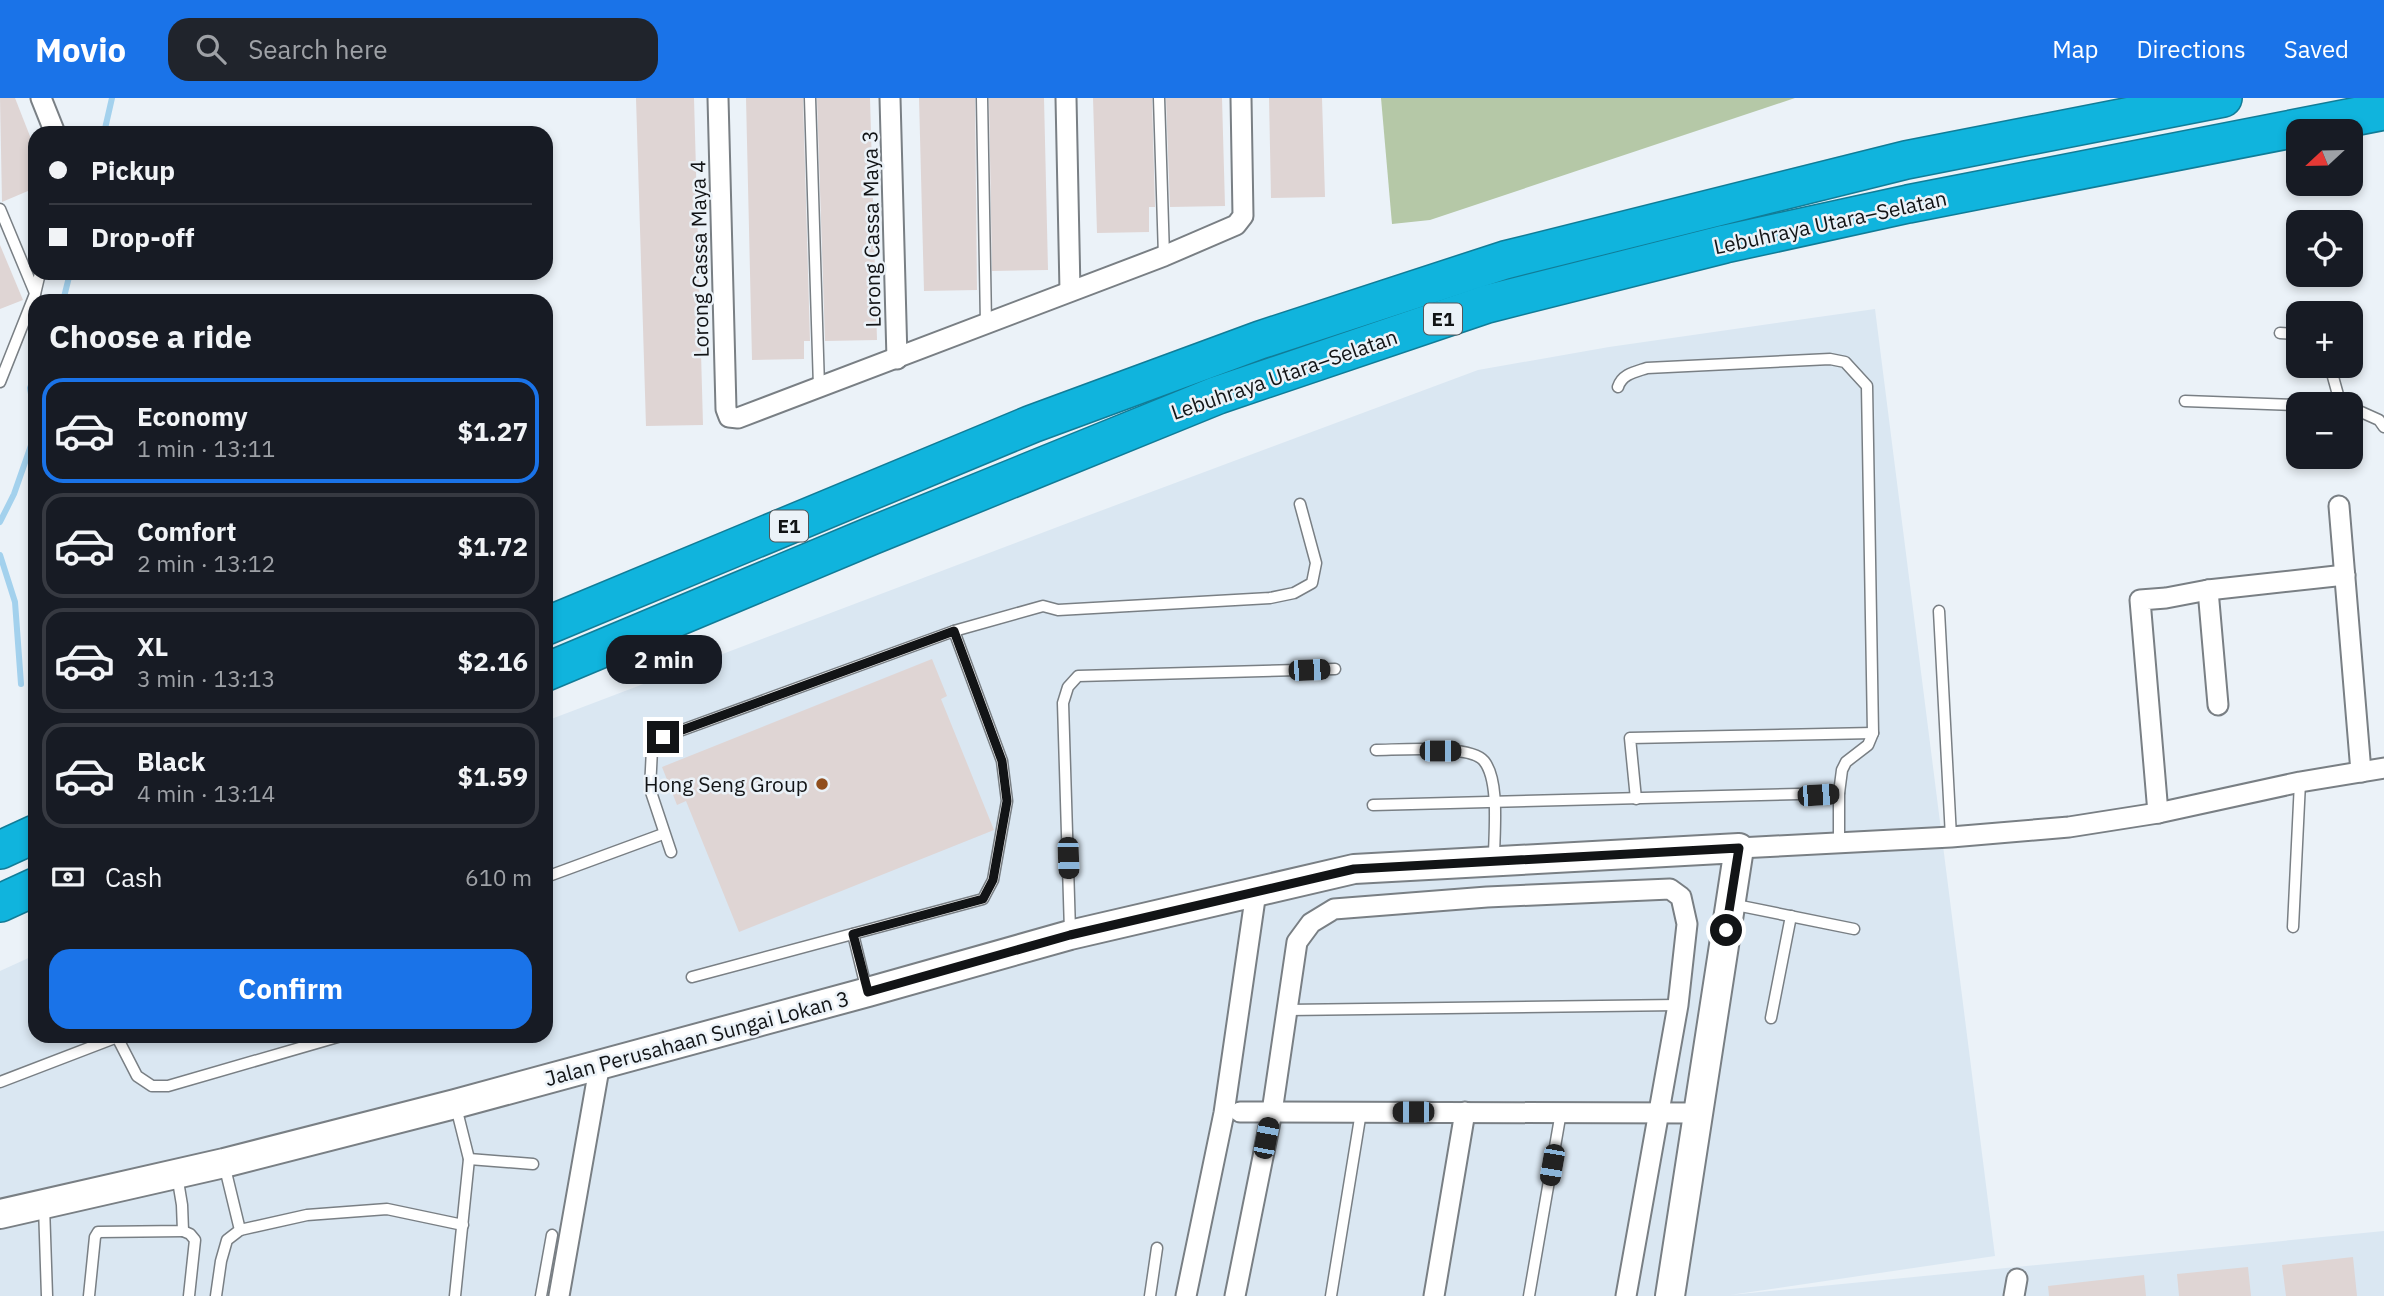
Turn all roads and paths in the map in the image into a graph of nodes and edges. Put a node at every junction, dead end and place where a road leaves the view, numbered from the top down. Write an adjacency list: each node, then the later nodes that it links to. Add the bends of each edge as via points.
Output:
1 (41, 98): 11 (street)
2 (718, 98): 26 (street, Lorong Cassa Maya 4, via 729,417)
3 (810, 98): 26 (lane)
4 (890, 98): 23 (street, Lorong Cassa Maya 3)
5 (982, 98): 20 (lane)
6 (1066, 98): 17 (street)
7 (1159, 98): 13 (lane)
8 (1241, 98): 13 (street, via 1243,216 1236,225)
9 (2223, 98): 36 (highway, Lebuhraya Utara–Selatan / E1, via 1906,160 1505,260 1260,341 1032,424)
10 (2384, 111): 38 (highway, Lebuhraya Utara–Selatan / E1, via 1908,204 1487,304 1218,395)
11 (52, 126)
12 (0, 209): 14 (lane)
13 (1164, 256): 17 (street)
14 (28, 277)
15 (29, 280): 18 (lane)
16 (38, 280): 18 (lane)
17 (1070, 291): 20 (street)
18 (35, 294)
19 (28, 312): 24 (lane)
20 (986, 324): 23 (street)
21 (2280, 332): 22 (lane)
22 (2286, 333)
23 (897, 359): 26 (street)
24 (0, 382)
25 (1618, 387): 41 (lane, via 1629,374 1647,368 1830,359 1845,362 1867,386)
26 (820, 388)
27 (2185, 401): 28 (lane)
28 (2286, 404)
29 (2363, 413): 30 (lane)
30 (2384, 427)
31 (1300, 504): 37 (lane, via 1316,563 1312,583 1294,593 1058,610 1043,607)
32 (2339, 506): 33 (street)
33 (2345, 575): 34 (street); 44 (street)
34 (2208, 590): 40 (street); 50 (street, via 2140,600)
35 (1939, 611): 54 (lane)
36 (553, 623)
37 (954, 631): 51 (lane, via 663,737 652,749 650,761 650,789); 69 (lane, via 1002,761 1007,801 993,880 983,899)
38 (553, 669)
39 (1335, 669): 70 (lane, via 1079,676 1068,687 1063,703)
40 (2218, 705)
41 (1873, 733): 46 (lane, via 1868,745 1846,762); 47 (lane, via 1630,738)
42 (1376, 750): 48 (lane, via 1477,755 1485,761)
43 (2384, 768): 44 (street)
44 (2361, 772): 45 (street)
45 (2300, 782): 50 (street); 67 (lane)
46 (1839, 793): 47 (lane); 55 (lane)
47 (1636, 799): 48 (lane)
48 (1494, 803): 49 (lane); 60 (lane)
49 (1373, 805)
50 (2158, 813): 54 (street, via 2069,827)
51 (663, 834): 59 (lane); 61 (lane)
52 (28, 835): 56 (highway)
53 (28, 836): 58 (highway)
54 (1951, 837): 55 (street)
55 (1839, 843): 57 (street)
56 (0, 844)
57 (1739, 848): 60 (main road, Jalan Perusahaan Sungai Lokan 3); 65 (main road)
58 (0, 850)
59 (671, 852)
60 (1494, 860): 63 (main road, Jalan Perusahaan Sungai Lokan 3, via 1354,869)
61 (553, 874)
62 (28, 890): 64 (highway)
63 (1256, 892): 70 (main road, Jalan Perusahaan Sungai Lokan 3); 82 (street)
64 (0, 903)
65 (1730, 904): 66 (lane); 88 (main road)
66 (1791, 916): 68 (lane); 75 (lane)
67 (2293, 927)
68 (1854, 929)
69 (853, 934): 71 (lane); 72 (lane)
70 (1070, 935): 72 (main road, Jalan Perusahaan Sungai Lokan 3)
71 (692, 977)
72 (868, 992): 79 (main road, Jalan Perusahaan Sungai Lokan 3)
73 (1678, 1005): 74 (lane); 74 (street, via 1687,925 1681,897 1670,889 1334,909 1311,923 1297,942); 87 (street)
74 (1287, 1010): 83 (street)
75 (1771, 1018)
76 (103, 1043): 80 (lane)
77 (122, 1043): 78 (lane, via 138,1076 152,1086 168,1086)
78 (317, 1043)
79 (600, 1063): 81 (main road, Jalan Perusahaan Sungai Lokan 3); 106 (street)
80 (0, 1082)
81 (455, 1104): 89 (lane); 90 (main road, Jalan Perusahaan Sungai Lokan 3)
82 (1232, 1112): 83 (street); 108 (street)
83 (1272, 1112): 84 (street); 109 (street)
84 (1361, 1112): 85 (street); 110 (lane)
85 (1465, 1112): 86 (street); 111 (street)
86 (1561, 1112): 87 (street); 112 (lane)
87 (1660, 1112): 88 (street); 113 (street)
88 (1696, 1112): 114 (main road)
89 (469, 1159): 91 (lane); 95 (lane)
90 (224, 1163): 92 (main road, Jalan Perusahaan Sungai Lokan 3); 96 (lane)
91 (533, 1164)
92 (177, 1175): 93 (main road, Jalan Perusahaan Sungai Lokan 3); 97 (lane)
93 (44, 1204): 94 (main road, Jalan Perusahaan Sungai Lokan 3); 100 (lane)
94 (0, 1213)
95 (463, 1224): 96 (lane, via 387,1209 307,1215); 104 (lane)
96 (240, 1230): 103 (lane, via 227,1240)
97 (183, 1231): 101 (lane, via 98,1232); 102 (lane, via 195,1240)
98 (552, 1235): 105 (lane)
99 (1157, 1248): 107 (lane)
100 (47, 1296)
101 (89, 1296)
102 (189, 1296)
103 (216, 1296)
104 (455, 1296)
105 (541, 1296)
106 (559, 1296)
107 (1150, 1296)
108 (1186, 1296)
109 (1235, 1296)
110 (1331, 1296)
111 (1434, 1296)
112 (1529, 1296)
113 (1626, 1296)
114 (1670, 1296)

